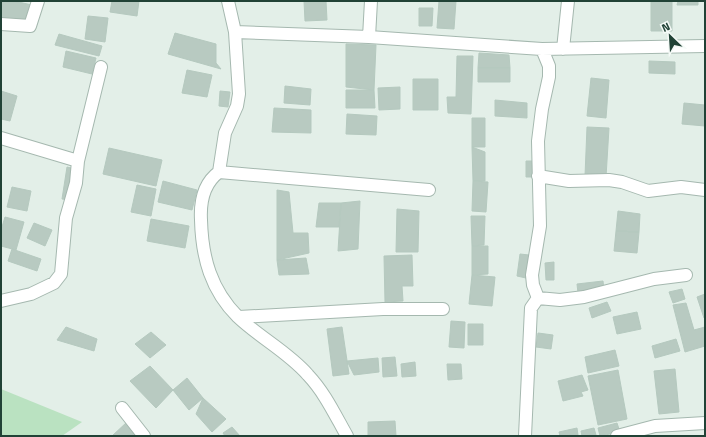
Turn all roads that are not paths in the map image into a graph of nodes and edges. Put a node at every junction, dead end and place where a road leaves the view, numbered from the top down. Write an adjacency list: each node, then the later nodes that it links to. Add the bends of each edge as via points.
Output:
1 (38, 1): 5 (street, via 30,26)
2 (228, 1): 6 (street)
3 (371, 1): 7 (street)
4 (568, 1): 10 (street)
5 (1, 24)
6 (235, 32): 7 (street); 14 (street, via 239,94 237,106 225,133)
7 (369, 37): 9 (street)
8 (705, 46): 10 (street)
9 (542, 49): 10 (street); 15 (street, via 549,77 538,141)
10 (563, 50)
11 (101, 67): 13 (street)
12 (1, 138): 13 (street)
13 (78, 162): 20 (street, via 76,183 66,218 61,274 54,283 31,294)
14 (219, 172): 16 (street); 22 (street, via 210,178 203,196 200,210 201,230 212,282 221,298)
15 (538, 176): 17 (street, via 569,181 609,180 648,190 681,187); 19 (street, via 540,226 532,275)
16 (429, 190)
17 (705, 190)
18 (686, 276): 19 (street, via 654,279 584,297 560,300)
19 (538, 298): 27 (street, via 531,308)
20 (1, 301)
21 (443, 309): 22 (street, via 383,309)
22 (239, 317): 26 (street, via 291,358 308,375 328,401)
23 (122, 408): 25 (street)
24 (705, 423): 28 (street, via 655,426)
25 (144, 436)
26 (347, 436)
27 (525, 436)
28 (617, 436)

